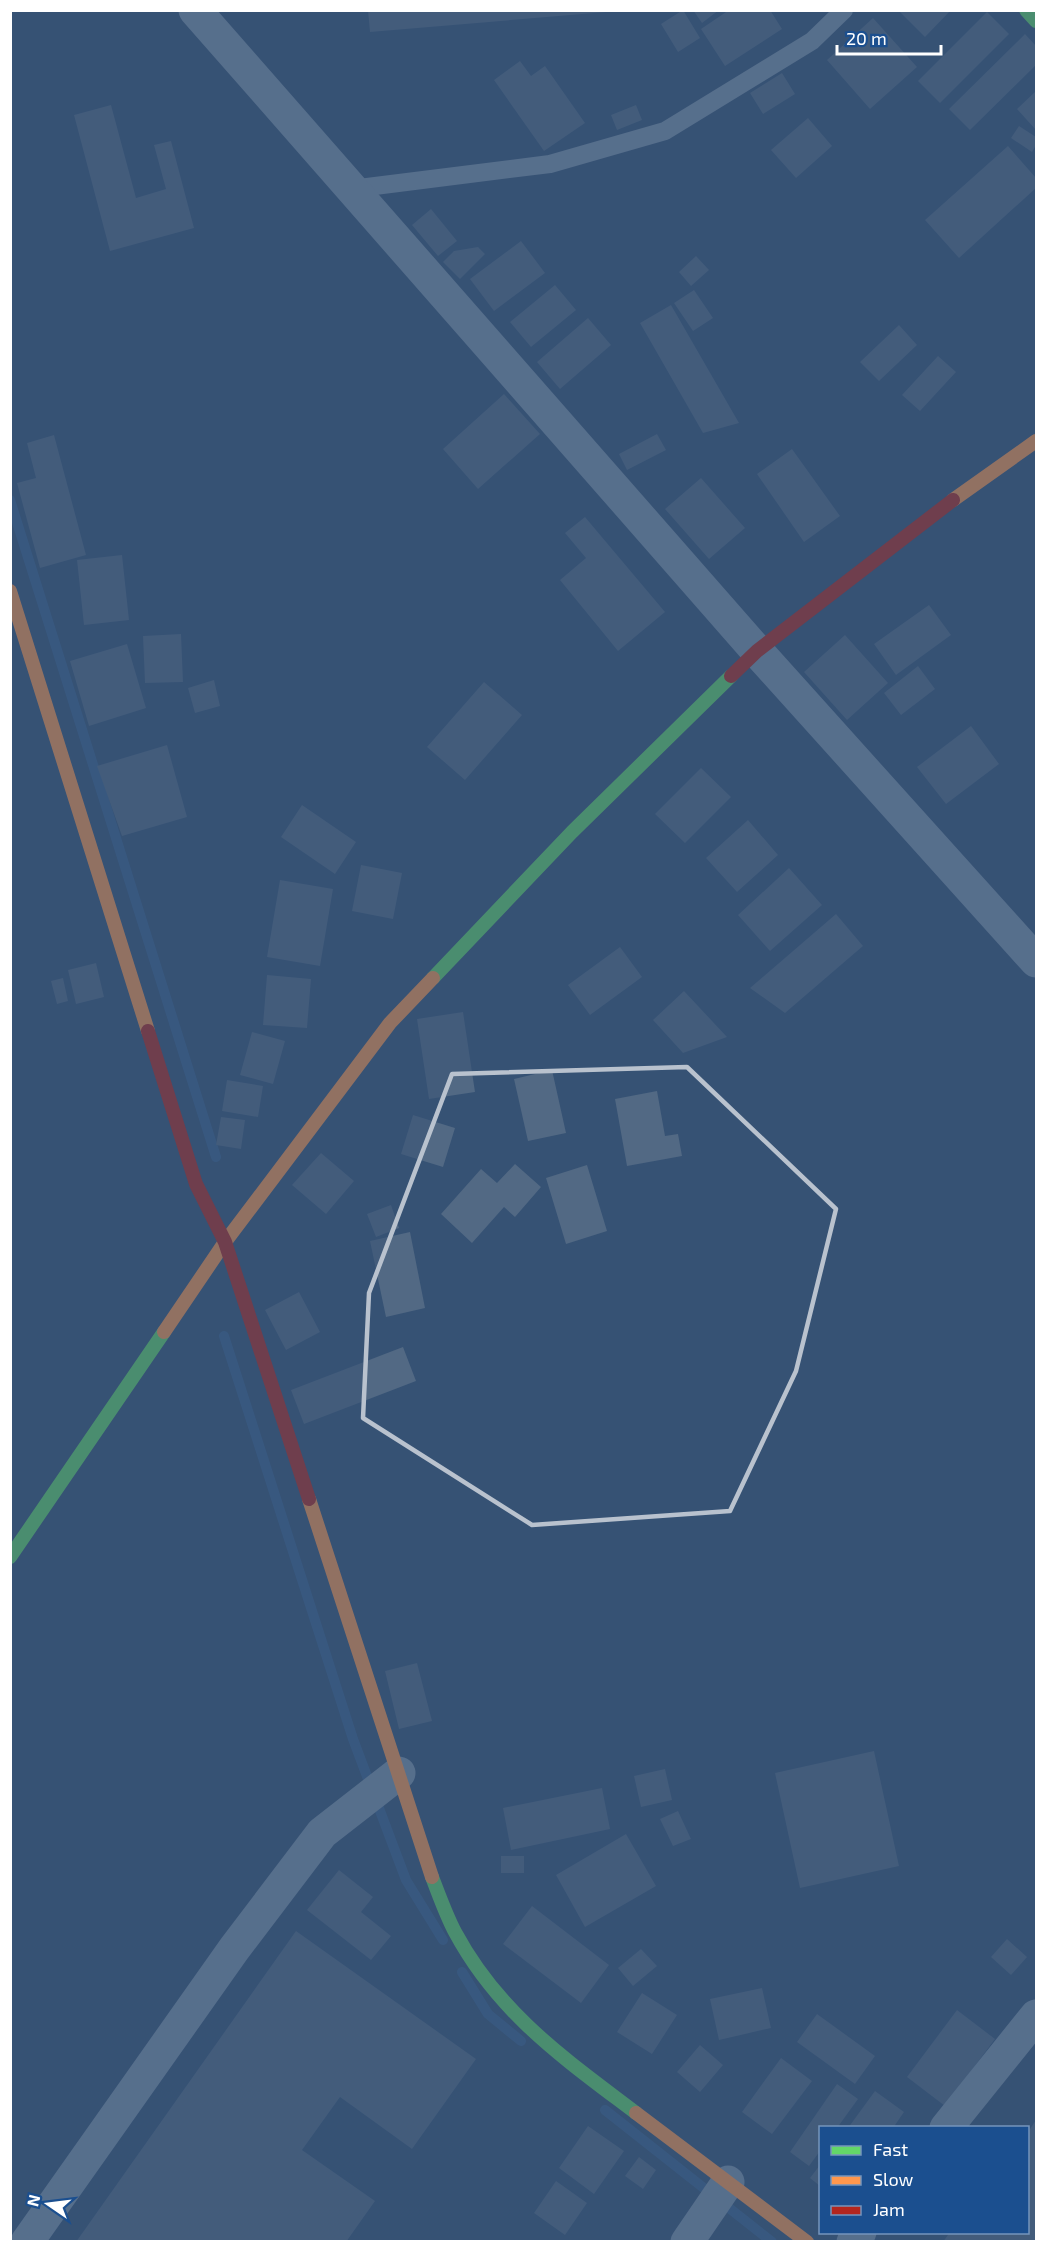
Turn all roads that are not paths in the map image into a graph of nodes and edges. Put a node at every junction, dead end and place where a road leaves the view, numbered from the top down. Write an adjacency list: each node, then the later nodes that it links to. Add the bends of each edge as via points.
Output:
1 (195, 10): 5 (street)
2 (844, 10): 5 (lane, via 812,41 664,131 550,164)
3 (1026, 10): 4 (main road)
4 (1036, 21)
5 (351, 189): 8 (street)
6 (1036, 441): 8 (main road, via 913,529)
7 (10, 591): 10 (main road, via 196,1184)
8 (757, 651): 9 (street); 10 (main road, via 572,832 390,1023)
9 (1036, 961)
10 (225, 1242): 11 (main road); 12 (main road)
11 (10, 1557)
12 (395, 1775): 15 (main road, via 454,1932 495,1993 542,2042); 17 (street, via 322,1833 234,1949)
13 (1036, 2016): 14 (street)
14 (947, 2126)
15 (727, 2183): 16 (street); 18 (main road)
16 (696, 2230)
17 (27, 2241)
18 (807, 2241)

